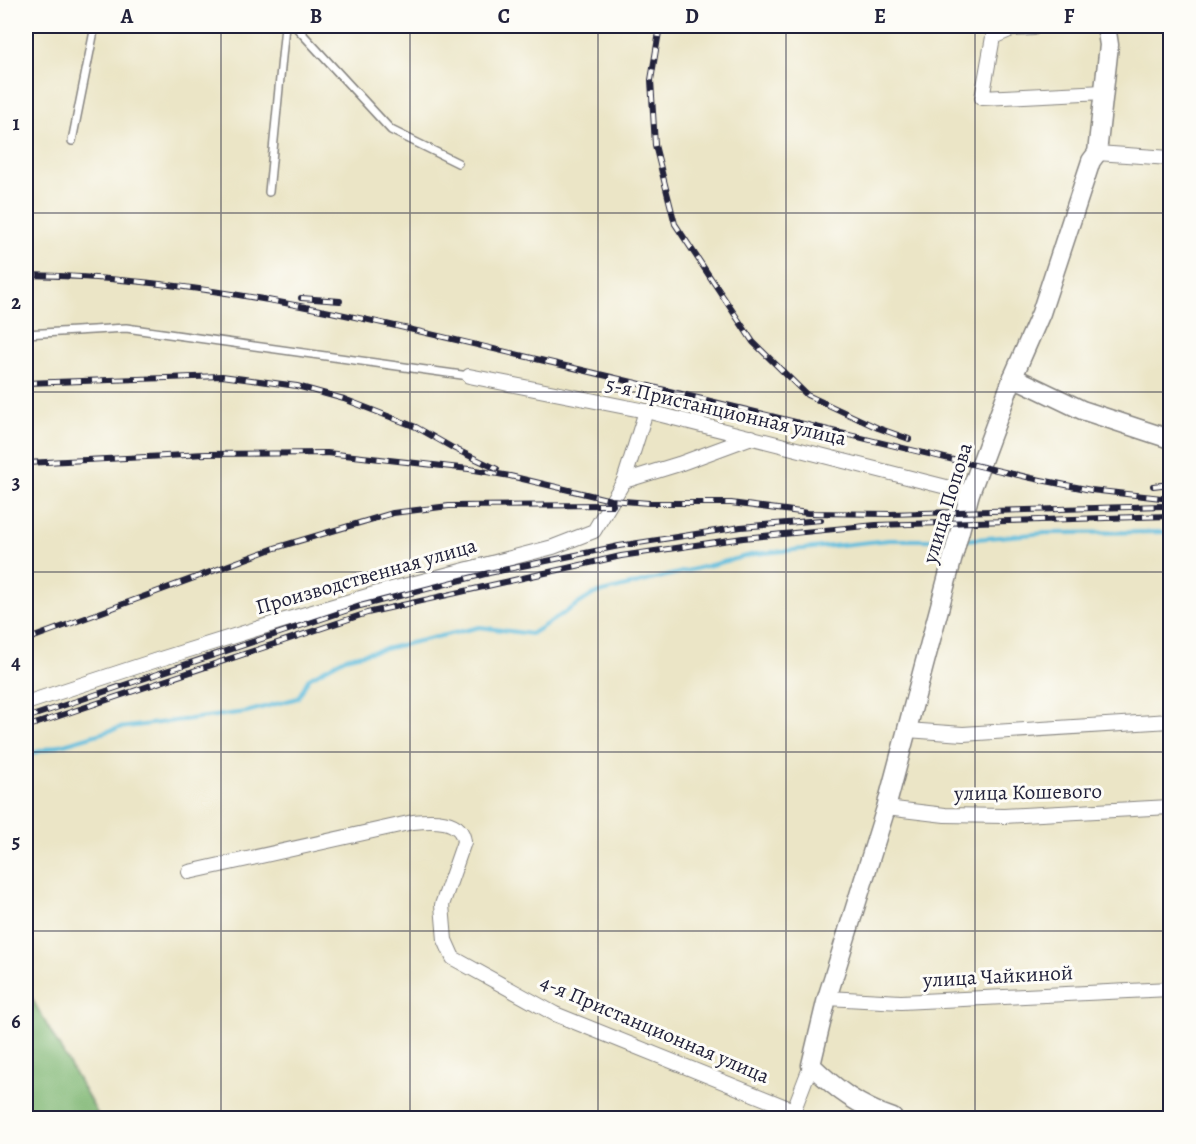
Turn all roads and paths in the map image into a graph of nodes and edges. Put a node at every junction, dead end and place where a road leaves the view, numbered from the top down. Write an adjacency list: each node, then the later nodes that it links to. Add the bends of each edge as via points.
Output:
1 (95, 26): 7 (lane)
2 (285, 26): 11 (lane)
3 (296, 26): 10 (lane, via 390,130)
4 (1036, 26): 6 (street, via 1012,29 993,37 982,98)
5 (1106, 26): 6 (street, улица Попова, via 1109,45)
6 (1104, 93): 8 (street, улица Попова)
7 (72, 141)
8 (1097, 153): 9 (street); 14 (street, улица Попова, via 1041,313)
9 (1170, 158)
10 (458, 163)
11 (269, 192)
12 (26, 334): 13 (lane, via 126,328)
13 (470, 376): 15 (street, 5-я Пристанционная улица)
14 (1013, 377): 17 (street, via 1082,410); 19 (street, улица Попова)
15 (646, 411): 16 (street, 5-я Пристанционная улица); 18 (street, Производственная улица)
16 (752, 437): 18 (street); 19 (street, 5-я Пристанционная улица)
17 (1170, 439)
18 (624, 480): 20 (street, Производственная улица, via 594,531 553,547 388,590)
19 (970, 493): 22 (street, улица Попова)
20 (26, 704)
21 (1170, 721): 22 (street, via 963,734)
22 (906, 730): 24 (street, улица Попова)
23 (1170, 807): 24 (street, улица Кошевого, via 1004,816)
24 (886, 808): 27 (street, улица Попова)
25 (189, 872): 29 (street, 4-я Пристанционная улица, via 413,822 446,823 464,836 442,905 445,940 453,958 555,1014)
26 (1170, 988): 27 (street, улица Чайкиной, via 901,1002)
27 (827, 998): 28 (street, улица Попова)
28 (811, 1065): 29 (street); 30 (street, via 840,1092 870,1111)
29 (792, 1114)
30 (892, 1119)

